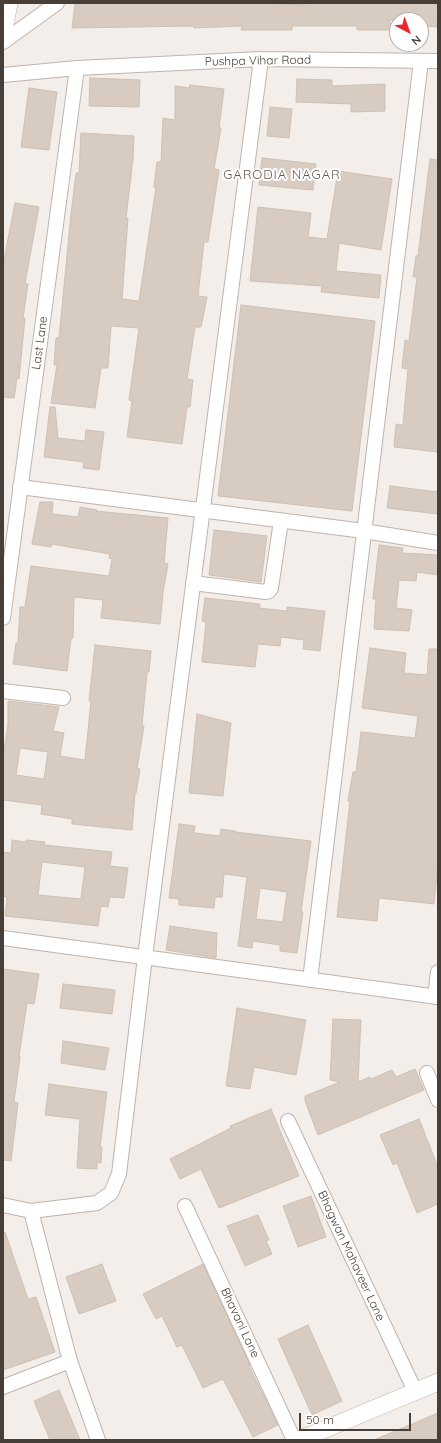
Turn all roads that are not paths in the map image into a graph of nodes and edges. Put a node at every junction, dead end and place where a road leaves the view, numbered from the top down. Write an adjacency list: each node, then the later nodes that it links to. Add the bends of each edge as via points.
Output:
1 (9, 3): 3 (street)
2 (57, 3): 4 (street)
3 (3, 35)
4 (3, 42)
5 (261, 59): 6 (street, Pushpa Vihar Road); 8 (street, Pushpa Vihar Road); 11 (street)
6 (421, 60): 7 (street, Pushpa Vihar Road); 13 (street)
7 (438, 61)
8 (77, 68): 9 (street, Pushpa Vihar Road); 10 (street, Last Lane)
9 (3, 75)
10 (20, 487): 11 (street); 16 (street, Last Lane)
11 (203, 511): 12 (street); 15 (street)
12 (281, 521): 13 (street); 15 (street, via 269,591)
13 (364, 531): 14 (street); 22 (street)
14 (438, 543)
15 (193, 583): 20 (street)
16 (3, 618)
17 (3, 691): 18 (street)
18 (63, 698)
19 (3, 938): 20 (street)
20 (145, 957): 22 (street); 29 (street, via 119,1174 111,1193 97,1203)
21 (438, 972): 23 (street)
22 (310, 980): 23 (street)
23 (437, 997)
24 (428, 1073): 25 (street)
25 (438, 1100)
26 (288, 1121): 33 (street, Bhagwan Mahaveer Lane)
27 (3, 1205): 29 (street)
28 (185, 1206): 35 (street, Bhavani Lane)
29 (32, 1211): 30 (street)
30 (70, 1361): 32 (street); 34 (street)
31 (438, 1382): 33 (street)
32 (3, 1387)
33 (415, 1391): 36 (street)
34 (98, 1440)
35 (294, 1440)
36 (299, 1440)

